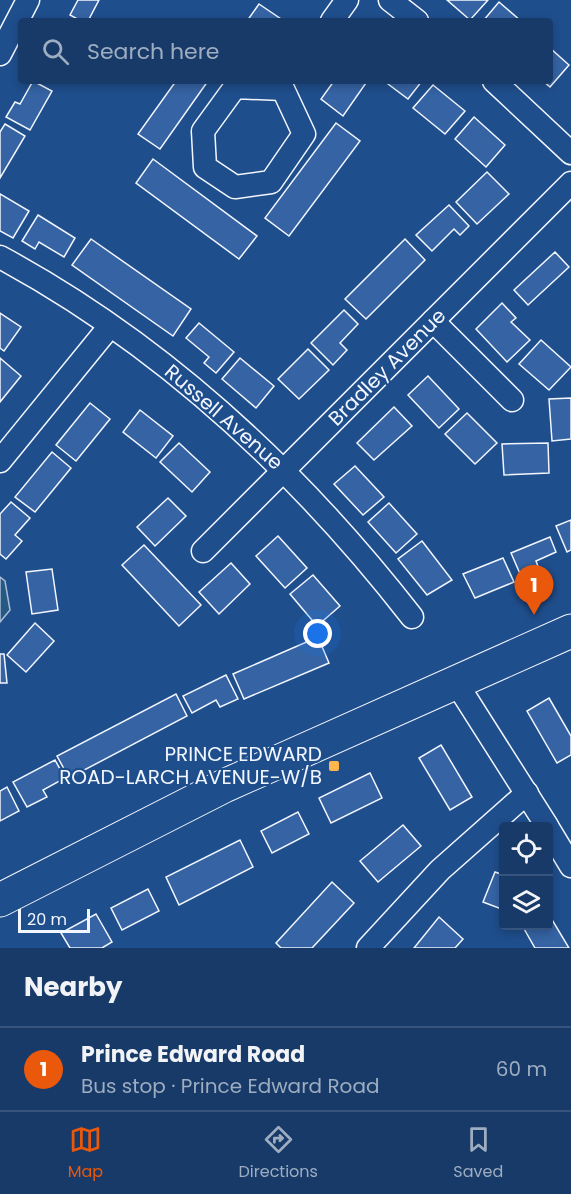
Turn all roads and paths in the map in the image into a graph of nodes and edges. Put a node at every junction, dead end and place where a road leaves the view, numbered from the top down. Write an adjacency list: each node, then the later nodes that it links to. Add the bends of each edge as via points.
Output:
1 (28, 0): 4 (street)
2 (347, 0): 5 (street)
3 (390, 0): 6 (street)
4 (19, 18)
5 (334, 18)
6 (413, 18)
7 (18, 19): 8 (street)
8 (0, 54)
9 (497, 84): 11 (street)
10 (285, 85): 10 (street, via 304,134 271,182 235,187 205,166 202,131 235,87)
11 (571, 153)
12 (571, 183): 14 (street, Bradley Avenue)
13 (0, 258): 15 (street, Russell Avenue)
14 (433, 321): 16 (street); 18 (street, Bradley Avenue)
15 (110, 326): 17 (street); 18 (street, Russell Avenue, via 201,394)
16 (512, 400)
17 (0, 461)
18 (285, 470): 19 (street, Bradley Avenue); 20 (street, Russell Avenue, via 330,517)
19 (203, 551)
20 (412, 617)
21 (571, 631): 22 (main road)
22 (455, 681): 23 (street); 27 (main road, via 224,786)
23 (527, 793): 24 (street); 28 (street, via 440,870)
24 (545, 822)
25 (553, 835): 26 (street)
26 (571, 866)
27 (0, 900)
28 (369, 948)

